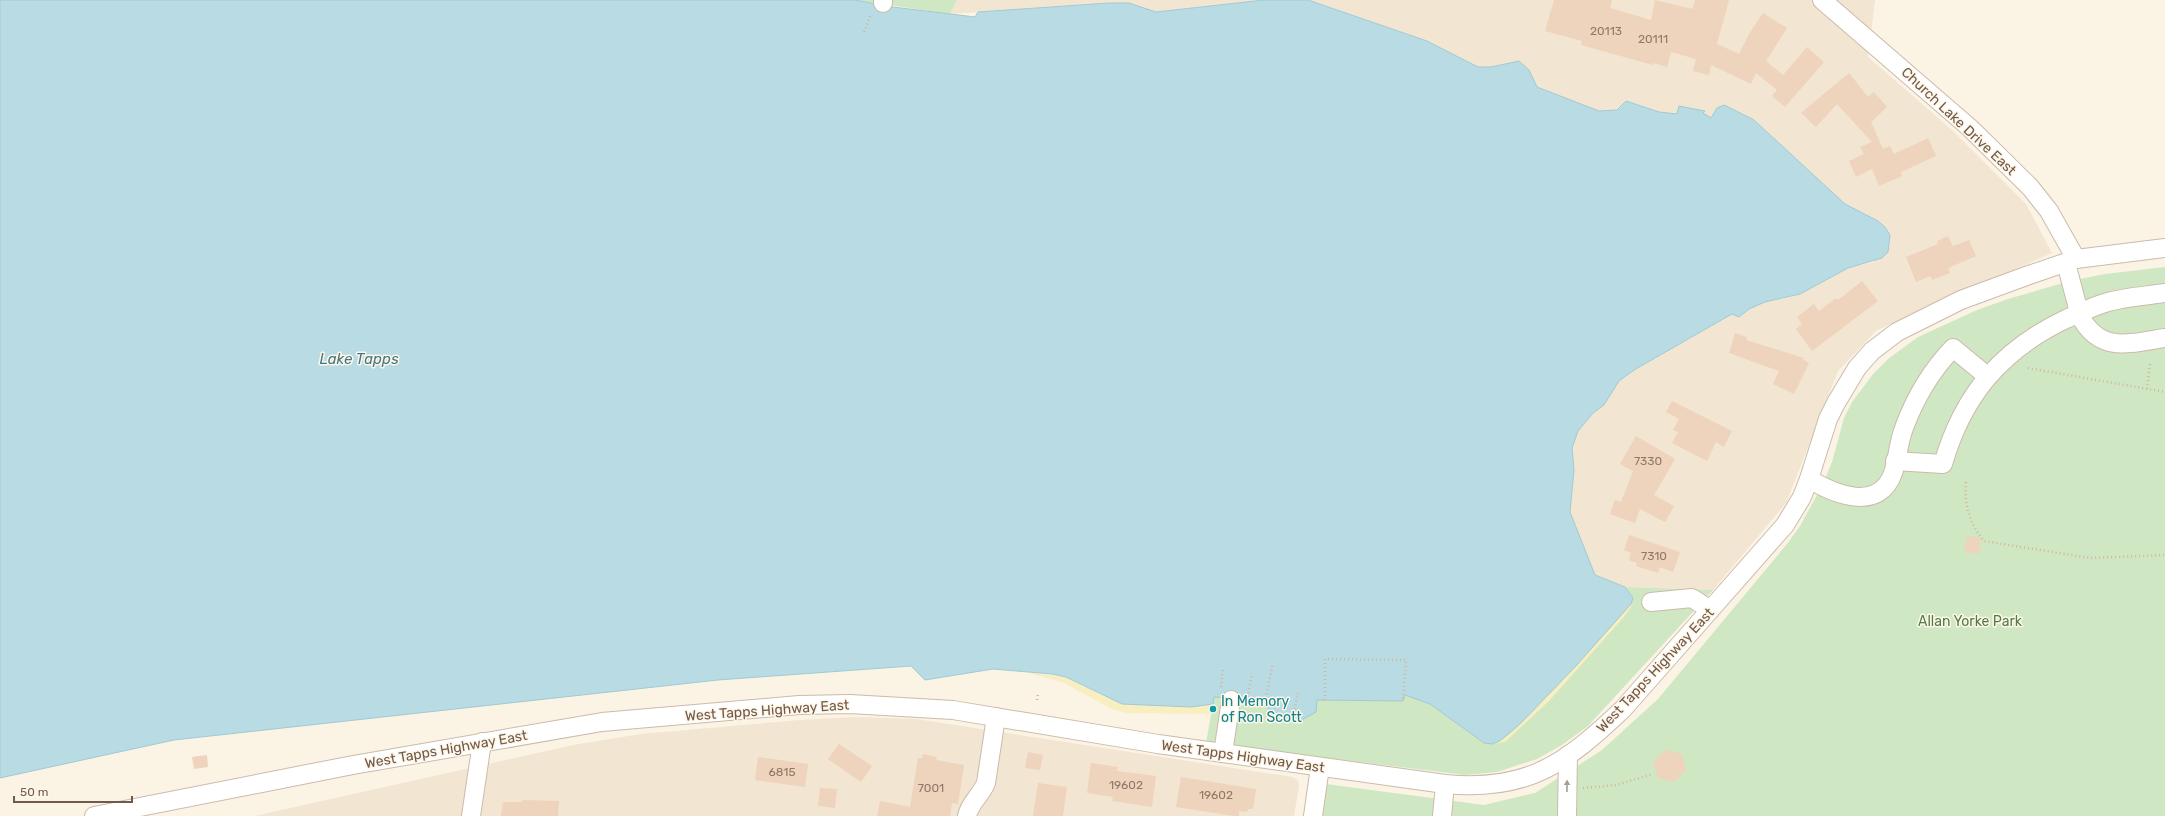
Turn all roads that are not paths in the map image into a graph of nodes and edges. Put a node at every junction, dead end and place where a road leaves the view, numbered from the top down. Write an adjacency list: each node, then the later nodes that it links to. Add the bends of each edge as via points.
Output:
1 (1822, 0): 3 (street, Church Lake Drive East, via 1970,128 2030,187 2049,211)
2 (2165, 248): 3 (street, West Tapps Highway East)
3 (2071, 261): 5 (street, Church Lake Drive East); 9 (street, West Tapps Highway East, via 1961,300 1896,332 1872,351 1857,368 1828,419)
4 (2165, 293): 5 (street, via 2108,302)
5 (2079, 312): 6 (street, Church Lake Drive East, via 2090,331 2104,341 2121,344); 7 (street, via 2033,336)
6 (2165, 338)
7 (1988, 376): 8 (street, via 1956,425 1943,464); 8 (street, via 1953,348 1919,393 1903,430)
8 (1895, 461): 9 (street, via 1893,474 1885,486 1865,497 1830,491)
9 (1809, 479): 11 (street, West Tapps Highway East, via 1802,497 1785,525)
10 (1651, 602): 11 (street, via 1692,598)
11 (1710, 610): 16 (street, West Tapps Highway East, via 1623,709 1596,735)
12 (1233, 697): 15 (street)
13 (996, 717): 14 (street, West Tapps Highway East, via 894,705 799,705 602,722); 15 (street, West Tapps Highway East); 22 (street, via 986,783 968,810)
14 (482, 742): 19 (street, West Tapps Highway East, via 353,765); 21 (street)
15 (1223, 753): 17 (street, West Tapps Highway East)
16 (1568, 756): 18 (street, West Tapps Highway East, via 1544,770 1505,784); 25 (street, one-way to 16)
17 (1320, 767): 18 (street, West Tapps Highway East); 23 (street)
18 (1445, 784): 24 (street)
19 (157, 810): 20 (street, West Tapps Highway East)
20 (94, 816)
21 (472, 816)
22 (967, 816)
23 (1313, 816)
24 (1442, 816)
25 (1567, 816)

